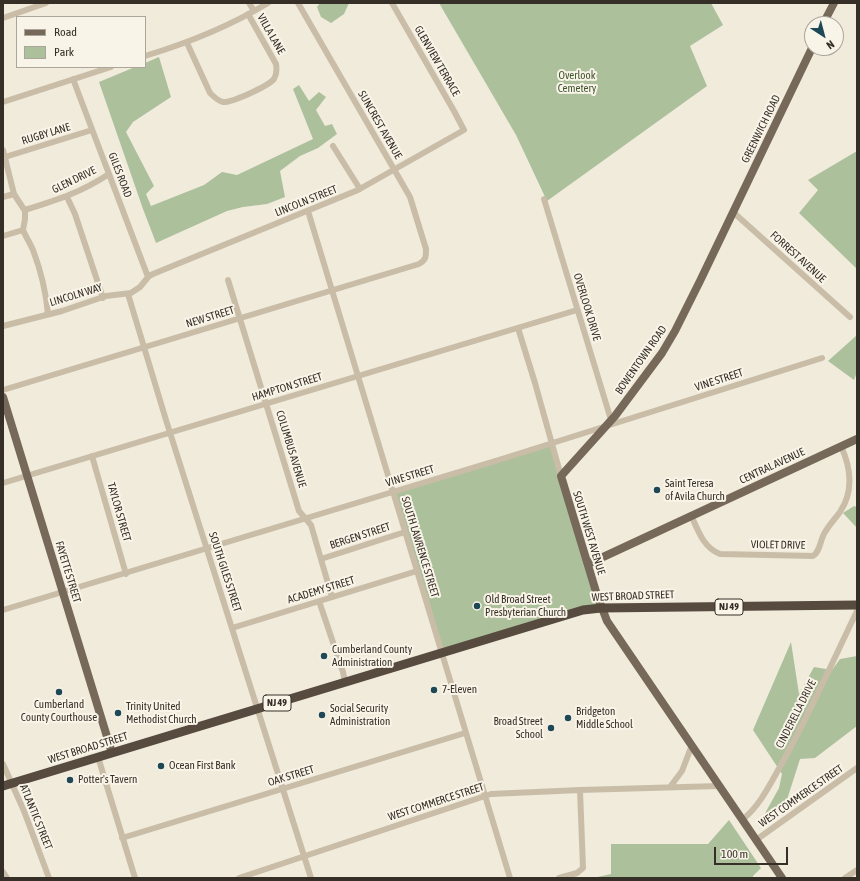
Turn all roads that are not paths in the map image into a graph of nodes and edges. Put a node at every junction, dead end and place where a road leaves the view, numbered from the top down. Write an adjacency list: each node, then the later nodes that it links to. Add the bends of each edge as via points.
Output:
1 (46, 3): 9 (street)
2 (249, 3): 7 (street)
3 (268, 3): 7 (street)
4 (298, 3): 21 (street, SUNCREST AVENUE)
5 (392, 3): 17 (street, GLENVIEW TERRACE)
6 (834, 3): 8 (main road)
7 (251, 13): 10 (street); 10 (street, VILLA LANE, via 277,71 273,79 266,84 238,98 222,102 210,93)
8 (827, 16)
9 (3, 18)
10 (187, 43): 11 (street)
11 (146, 56)
12 (808, 56): 30 (main road, GREENWICH ROAD)
13 (108, 68): 14 (street)
14 (73, 79): 15 (street); 16 (street, GILES ROAD)
15 (3, 102)
16 (92, 130): 20 (street, RUGBY LANE); 22 (street, GILES ROAD)
17 (464, 130): 21 (street, LINCOLN STREET)
18 (334, 146): 23 (street)
19 (3, 150): 20 (street)
20 (5, 157): 24 (street)
21 (394, 170): 23 (street, LINCOLN STREET); 34 (street, SUNCREST AVENUE, via 410,197 416,214 426,249 426,258)
22 (109, 174): 25 (street, GLEN DRIVE); 35 (street, GILES ROAD)
23 (360, 189): 29 (street, LINCOLN STREET)
24 (14, 194): 26 (street); 28 (street)
25 (67, 197): 28 (street, GLEN DRIVE); 39 (street)
26 (3, 198)
27 (544, 199): 40 (street, OVERLOOK DRIVE)
28 (25, 210): 32 (street)
29 (308, 211): 35 (street, LINCOLN STREET); 37 (street, SOUTH LAWRENCE STREET)
30 (733, 212): 31 (main road, GREENWICH ROAD); 42 (street, FORREST AVENUE)
31 (729, 221): 52 (main road, BOWENTOWN ROAD, via 662,353)
32 (23, 230): 33 (street); 41 (street, via 41,275)
33 (3, 236)
34 (422, 262): 37 (street, NEW STREET)
35 (148, 277): 38 (street, via 140,287)
36 (228, 280): 43 (street, COLUMBUS AVENUE)
37 (332, 291): 43 (street, NEW STREET); 48 (street, SOUTH LAWRENCE STREET)
38 (128, 294): 39 (street, LINCOLN WAY, via 114,294); 46 (street, SOUTH GILES STREET)
39 (103, 298): 41 (street, LINCOLN WAY)
40 (577, 310): 45 (street, HAMPTON STREET); 52 (street, OVERLOOK DRIVE)
41 (48, 314): 44 (street, LINCOLN WAY)
42 (850, 317)
43 (240, 318): 46 (street, NEW STREET); 51 (street, COLUMBUS AVENUE)
44 (3, 326)
45 (518, 328): 48 (street, HAMPTON STREET); 55 (street, SOUTH WEST AVENUE)
46 (144, 347): 49 (street, NEW STREET); 53 (street, SOUTH GILES STREET)
47 (822, 358): 52 (street, VINE STREET)
48 (358, 376): 51 (street, HAMPTON STREET); 61 (street, SOUTH LAWRENCE STREET)
49 (3, 390)
50 (3, 397): 58 (main road, FAYETTE STREET)
51 (267, 403): 53 (street, HAMPTON STREET); 63 (street, COLUMBUS AVENUE, via 299,511)
52 (608, 423): 55 (street, VINE STREET); 59 (main road, BOWENTOWN ROAD)
53 (170, 432): 57 (street, HAMPTON STREET); 65 (street, SOUTH GILES STREET)
54 (857, 439): 56 (main road, CENTRAL AVENUE)
55 (552, 443): 59 (street, SOUTH WEST AVENUE); 61 (street, VINE STREET)
56 (841, 446): 62 (main road, CENTRAL AVENUE); 62 (street, VIOLET DRIVE, via 849,469 848,492 841,510 813,556 720,554 714,552 702,540)
57 (92, 456): 58 (street, HAMPTON STREET); 69 (street, TAYLOR STREET)
58 (27, 476): 60 (street, HAMPTON STREET); 70 (main road, FAYETTE STREET)
59 (561, 476): 67 (main road, SOUTH WEST AVENUE)
60 (3, 483)
61 (393, 492): 63 (street, VINE STREET); 64 (street, SOUTH LAWRENCE STREET)
62 (691, 516): 67 (main road, CENTRAL AVENUE)
63 (306, 518): 65 (street, VINE STREET); 66 (street, COLUMBUS AVENUE)
64 (405, 532): 66 (street, BERGEN STREET); 68 (street, SOUTH LAWRENCE STREET)
65 (207, 549): 69 (street, VINE STREET); 77 (street, SOUTH GILES STREET)
66 (321, 559): 71 (street, COLUMBUS AVENUE)
67 (588, 564): 74 (main road, SOUTH WEST AVENUE)
68 (417, 571): 71 (street, ACADEMY STREET); 78 (street, SOUTH LAWRENCE STREET)
69 (126, 574): 70 (street, VINE STREET)
70 (63, 592): 75 (street, VINE STREET); 83 (main road, FAYETTE STREET)
71 (332, 597): 72 (street, ACADEMY STREET)
72 (319, 601): 77 (street, ACADEMY STREET); 79 (street)
73 (857, 605): 74 (highway, WEST BROAD STREET / NJ 49)
74 (601, 608): 78 (highway, WEST BROAD STREET / NJ 49, via 572,613); 82 (main road, SOUTH WEST AVENUE, via 607,621)
75 (3, 610)
76 (857, 611): 93 (street, CINDERELLA DRIVE, via 797,736 765,792 751,813)
77 (232, 628): 80 (street, SOUTH GILES STREET)
78 (441, 653): 79 (highway, WEST BROAD STREET / NJ 49); 81 (street, SOUTH LAWRENCE STREET)
79 (345, 682): 80 (highway, WEST BROAD STREET / NJ 49)
80 (257, 709): 83 (highway, WEST BROAD STREET / NJ 49); 90 (street, SOUTH GILES STREET)
81 (465, 733): 90 (street, OAK STREET); 92 (street, SOUTH LAWRENCE STREET)
82 (692, 745): 88 (main road, SOUTH WEST AVENUE); 89 (street, via 682,771)
83 (112, 753): 84 (highway, WEST BROAD STREET / NJ 49)
84 (98, 757): 87 (highway, WEST BROAD STREET / NJ 49); 94 (street)
85 (3, 764): 87 (street, ATLANTIC STREET)
86 (857, 768): 95 (street, WEST COMMERCE STREET)
87 (7, 785): 100 (street, ATLANTIC STREET, via 24,811)
88 (719, 786): 89 (street, WEST COMMERCE STREET); 93 (main road, SOUTH WEST AVENUE)
89 (670, 787): 91 (street, WEST COMMERCE STREET)
90 (283, 789): 94 (street, OAK STREET); 96 (street, SOUTH GILES STREET)
91 (580, 790): 92 (street, WEST COMMERCE STREET); 105 (street, via 583,868)
92 (485, 796): 96 (street, WEST COMMERCE STREET); 104 (street, SOUTH LAWRENCE STREET)
93 (742, 820): 95 (main road, SOUTH WEST AVENUE)
94 (122, 838): 101 (street)
95 (756, 840): 106 (main road, SOUTH WEST AVENUE)
96 (304, 856): 102 (street, WEST COMMERCE STREET); 103 (street, SOUTH GILES STREET)
97 (857, 870): 107 (street)
98 (3, 872): 99 (street)
99 (7, 878)
100 (50, 878)
101 (135, 878)
102 (239, 878)
103 (311, 878)
104 (510, 878)
105 (560, 878)
106 (782, 878)
107 (845, 878)

